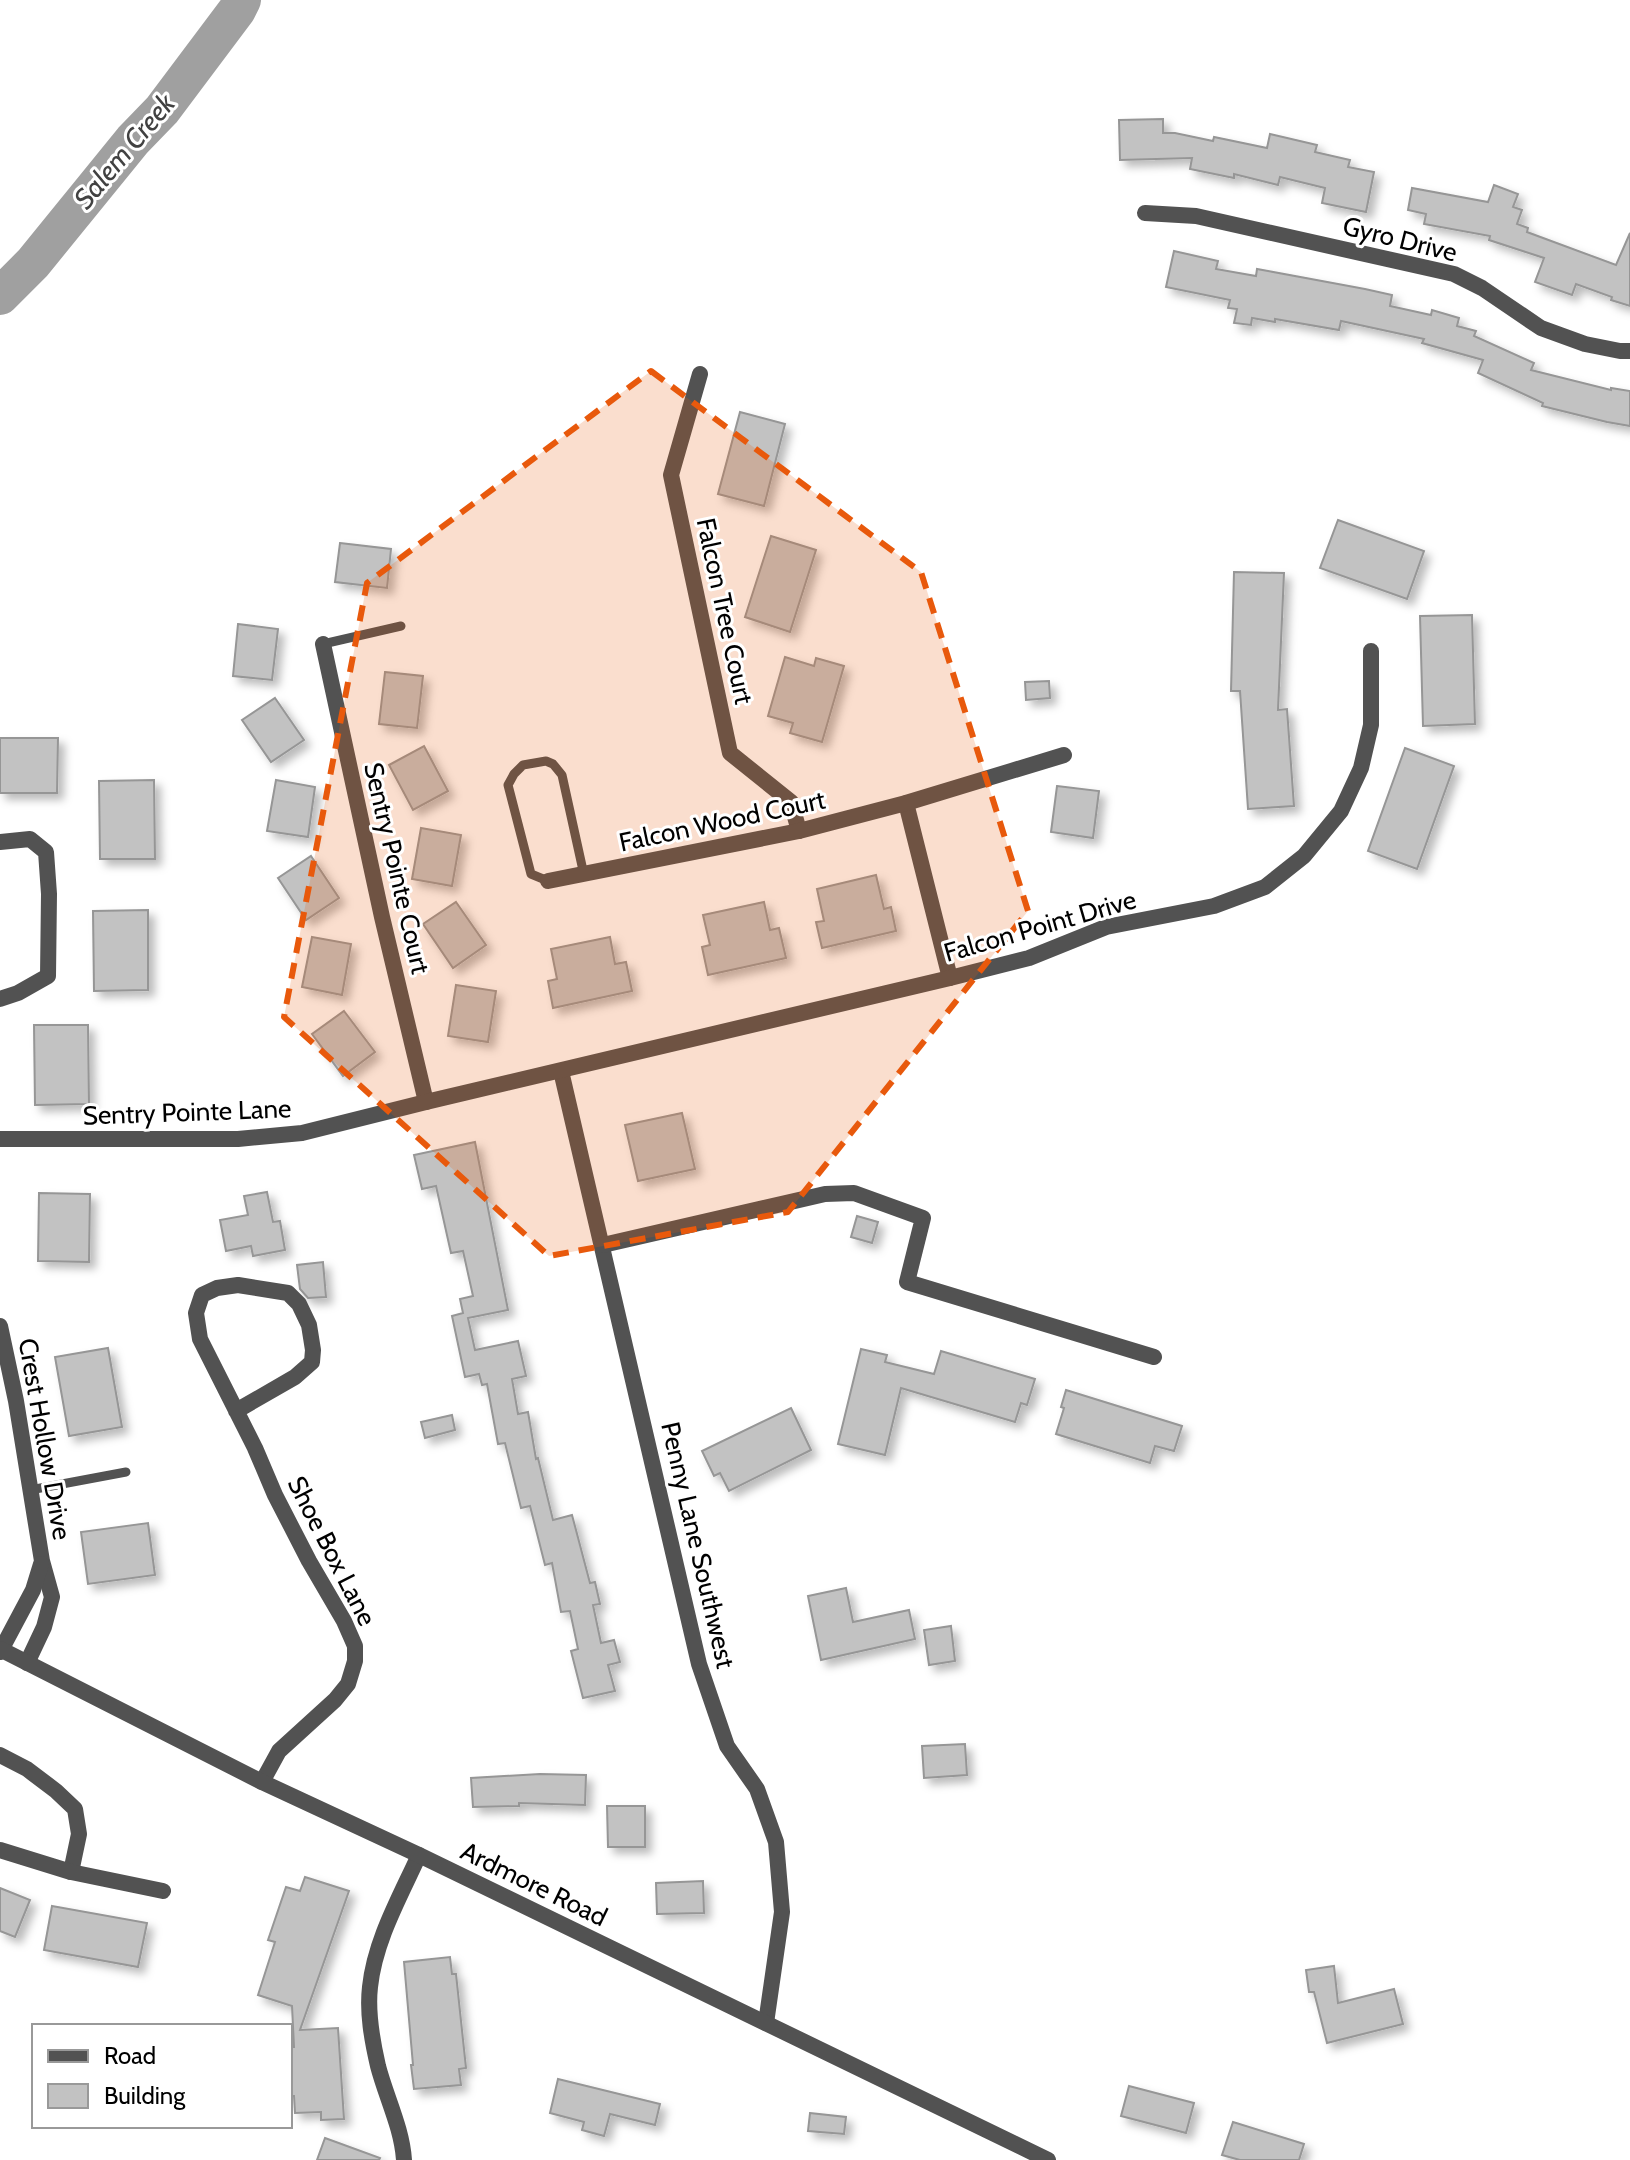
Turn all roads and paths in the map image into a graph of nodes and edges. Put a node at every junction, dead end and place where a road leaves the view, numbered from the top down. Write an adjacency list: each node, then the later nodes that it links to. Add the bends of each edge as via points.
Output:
1 (1145, 213): 2 (street, Gyro Drive, via 1196,216 1454,274 1541,328 1585,344)
2 (1630, 351)
3 (700, 374): 9 (street, Falcon Tree Court, via 671,475 730,753 791,802)
4 (401, 626): 5 (lane)
5 (323, 644): 16 (street, Sentry Pointe Court)
6 (1371, 651): 13 (street, Falcon Point Drive, via 1371,725 1361,768 1341,811 1304,856 1265,887 1214,906 1106,927 1029,958)
7 (1064, 755): 8 (street, Falcon Wood Court)
8 (906, 803): 9 (street, Falcon Wood Court); 13 (street)
9 (799, 831): 11 (street, Falcon Wood Court)
10 (0, 842): 14 (street, via 30,839 46,852 49,894 48,976)
11 (584, 875): 12 (street, Falcon Wood Court); 12 (lane, via 562,775 546,761 523,765 508,785 531,874)
12 (548, 881)
13 (950, 978): 15 (street, Falcon Point Drive)
14 (0, 999)
15 (561, 1071): 16 (street, Sentry Pointe Lane); 18 (street, Penny Lane Southwest)
16 (426, 1102): 17 (street, Sentry Pointe Lane, via 302,1133 238,1139)
17 (0, 1139)
18 (603, 1245): 20 (street, via 825,1194 854,1193 923,1218 907,1282); 33 (street, Penny Lane Southwest, via 699,1664 727,1746 757,1789 776,1842 782,1912)
19 (0, 1326): 23 (street, Crest Hollow Drive)
20 (1154, 1357)
21 (236, 1411): 21 (street, Shoe Box Lane, via 200,1339 196,1313 202,1295 238,1285 288,1293 309,1325 312,1362); 28 (street, Shoe Box Lane, via 355,1646 348,1684 279,1751)
22 (126, 1472): 23 (lane)
23 (30, 1490): 24 (street, Crest Hollow Drive)
24 (42, 1561): 25 (street, Crest Hollow Drive); 26 (street, Crest Hollow Drive, via 52,1597)
25 (1, 1651): 26 (street, Ardmore Road)
26 (27, 1663): 28 (street, Ardmore Road)
27 (0, 1755): 31 (street, via 27,1769 75,1809 79,1834)
28 (262, 1782): 30 (street, Ardmore Road)
29 (0, 1850): 31 (street)
30 (419, 1855): 33 (street, Ardmore Road); 34 (street, via 379,1947 370,1987 371,2038)
31 (71, 1872): 32 (street)
32 (163, 1891)
33 (766, 2023): 35 (street, Ardmore Road)
34 (404, 2160)
35 (1048, 2160)

